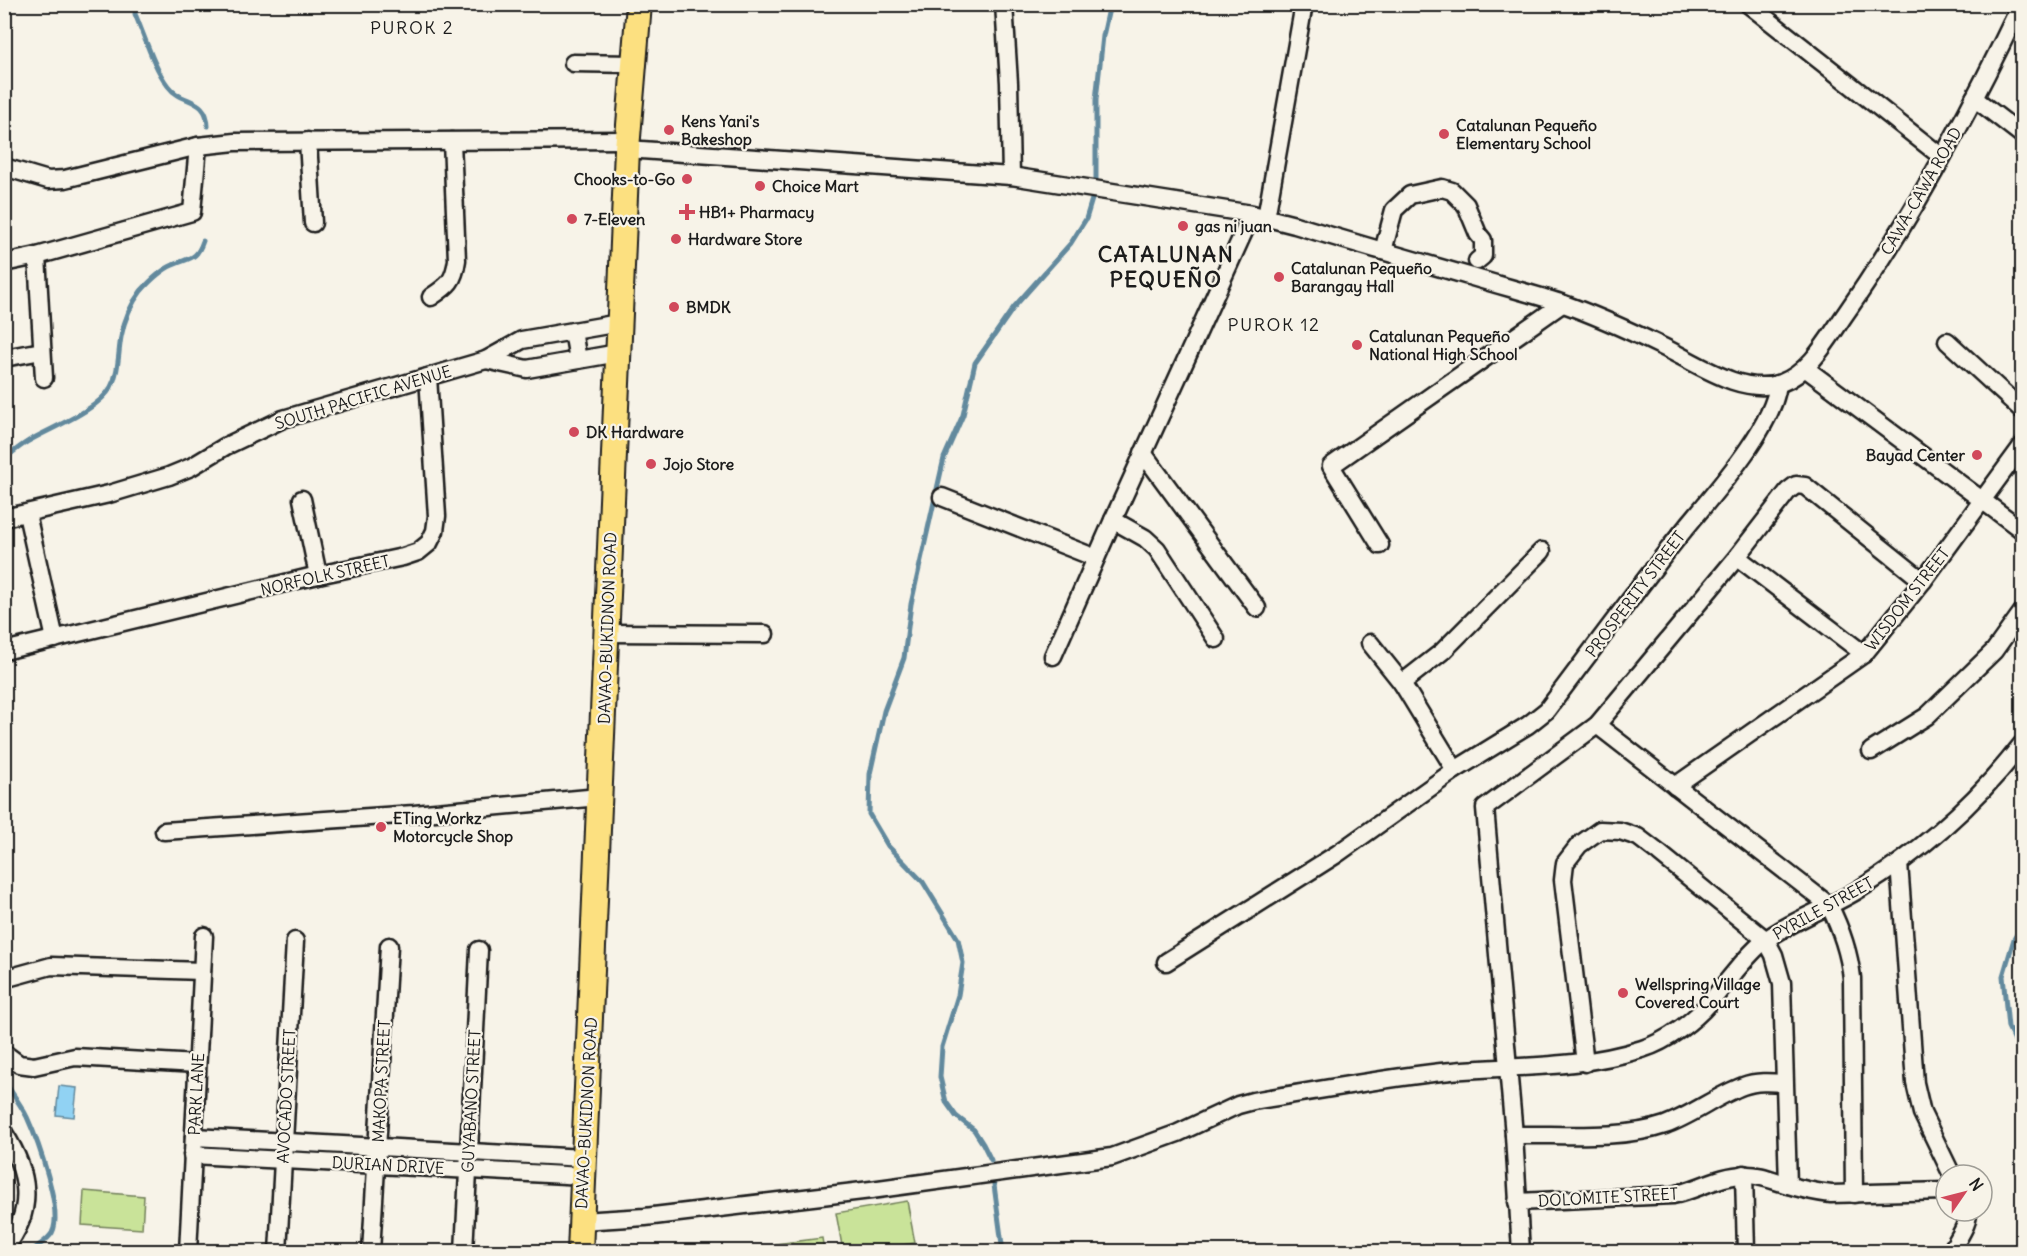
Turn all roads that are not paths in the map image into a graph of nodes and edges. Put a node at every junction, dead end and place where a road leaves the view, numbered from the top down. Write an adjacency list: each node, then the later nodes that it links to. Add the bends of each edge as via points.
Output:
1 (639, 4): 7 (highway, DAVAO-BUKIDNON ROAD)
2 (1004, 4): 16 (street)
3 (1304, 4): 17 (street)
4 (1748, 4): 14 (street)
5 (2021, 4): 8 (street, CAWA-CAWA ROAD)
6 (573, 63): 7 (street)
7 (634, 64): 12 (highway, DAVAO-BUKIDNON ROAD)
8 (1974, 98): 9 (street); 14 (street, CAWA-CAWA ROAD)
9 (2022, 135)
10 (308, 141): 11 (street); 13 (street); 18 (street)
11 (452, 141): 12 (street); 23 (street, via 457,260 449,284)
12 (627, 145): 16 (street); 25 (highway, DAVAO-BUKIDNON ROAD)
13 (198, 146): 15 (street, via 64,179 48,180); 20 (street, via 192,212)
14 (1942, 157): 33 (street, CAWA-CAWA ROAD, via 1862,290)
15 (4, 167)
16 (1011, 176): 17 (street)
17 (1259, 216): 19 (street, via 1352,251); 39 (street)
18 (313, 224)
19 (1383, 251): 22 (street); 22 (street, via 1394,210 1410,195 1442,188 1461,198 1470,213 1478,234 1474,237)
20 (37, 256): 21 (street); 28 (street)
21 (4, 263)
22 (1475, 269): 24 (street)
23 (431, 297)
24 (1562, 304): 36 (street, via 1659,345 1728,380 1744,385); 47 (street, via 1331,466)
25 (619, 323): 26 (street, SOUTH PACIFIC AVENUE); 29 (highway, DAVAO-BUKIDNON ROAD)
26 (573, 331): 31 (street, SOUTH PACIFIC AVENUE, via 522,340); 32 (street)
27 (1947, 341): 37 (street)
28 (42, 351): 30 (street); 35 (street)
29 (618, 353): 32 (street, SOUTH PACIFIC AVENUE); 55 (highway, DAVAO-BUKIDNON ROAD)
30 (4, 358)
31 (486, 360): 32 (street, SOUTH PACIFIC AVENUE, via 527,369); 34 (street, SOUTH PACIFIC AVENUE)
32 (578, 360)
33 (1805, 368): 36 (street); 42 (street)
34 (428, 377): 43 (street, SOUTH PACIFIC AVENUE, via 283,419 169,476); 51 (street, NORFOLK STREET, via 437,516 429,543 403,557)
35 (44, 378)
36 (1778, 384): 67 (street, PROSPERITY STREET, via 1769,417 1740,460 1547,710)
37 (2022, 410)
38 (2022, 446): 42 (street, WISDOM STREET)
39 (1143, 453): 45 (street); 53 (street)
40 (942, 497): 50 (street)
41 (302, 499): 51 (street)
42 (1983, 501): 46 (street); 52 (street, WISDOM STREET)
43 (27, 514): 44 (street, SOUTH PACIFIC AVENUE); 57 (street)
44 (4, 518)
45 (1113, 520): 50 (street); 58 (street, via 1157,549)
46 (2022, 530)
47 (1380, 545)
48 (1542, 551): 63 (street, via 1443,651)
49 (1737, 557): 52 (street, via 1788,491 1801,484); 61 (street); 64 (street)
50 (1096, 558): 62 (street)
51 (318, 575): 57 (street, NORFOLK STREET)
52 (1923, 581): 61 (street, WISDOM STREET)
53 (1257, 608)
54 (2022, 612): 66 (street, via 1994,651 1927,716)
55 (606, 633): 56 (street); 69 (highway, DAVAO-BUKIDNON ROAD)
56 (765, 634)
57 (55, 639): 60 (street, NORFOLK STREET)
58 (1216, 639)
59 (1370, 643): 63 (street)
60 (4, 651)
61 (1864, 654): 68 (street, WISDOM STREET)
62 (1053, 656)
63 (1402, 683): 67 (street)
64 (1597, 725): 68 (street); 84 (street, via 1485,808)
65 (2022, 745): 71 (street, PYRILE STREET, via 1976,798)
66 (1871, 751)
67 (1455, 770): 78 (street, PROSPERITY STREET, via 1337,854)
68 (1675, 786): 72 (street)
69 (599, 797): 70 (street); 97 (highway, DAVAO-BUKIDNON ROAD)
70 (164, 831)
71 (1899, 863): 72 (street, PYRILE STREET); 95 (street, via 1915,1083 1922,1113)
72 (1829, 905): 74 (street, PYRILE STREET); 103 (street, via 1850,955 1852,978)
73 (204, 936): 79 (street, PARK LANE)
74 (1766, 940): 82 (street, PYRILE STREET, via 1751,952 1710,1002 1668,1037 1646,1048); 82 (street, via 1638,837 1600,830 1579,845 1565,863 1563,880); 85 (street, via 1782,983)
75 (295, 941): 89 (street, AVOCADO STREET)
76 (389, 946): 90 (street, MAKOPA STREET)
77 (479, 950): 91 (street, GUYABANO STREET)
78 (1166, 962)
79 (202, 970): 80 (street, via 51,966); 83 (street, PARK LANE)
80 (4, 980)
81 (4, 1053): 83 (street, via 19,1064 34,1066 75,1056)
82 (1585, 1063): 84 (street, PYRILE STREET)
83 (197, 1064): 88 (street, PARK LANE)
84 (1508, 1068): 87 (street); 105 (street, PYRILE STREET, via 1440,1072 1253,1101 1112,1157 819,1197)
85 (1784, 1083): 87 (street, via 1743,1086 1692,1113 1640,1131); 101 (street)
86 (4, 1132): 107 (street, via 17,1153 26,1187 21,1217)
87 (1514, 1135): 104 (street)
88 (194, 1137): 89 (street, DURIAN DRIVE); 92 (street, PARK LANE)
89 (284, 1142): 90 (street, DURIAN DRIVE); 94 (street, AVOCADO STREET)
90 (377, 1147): 91 (street, DURIAN DRIVE); 96 (street, MAKOPA STREET)
91 (469, 1152): 93 (street, DURIAN DRIVE); 98 (street, GUYABANO STREET)
92 (192, 1155): 94 (street, DURIAN DRIVE); 108 (street, PARK LANE)
93 (528, 1155): 97 (street, DURIAN DRIVE); 99 (street)
94 (283, 1160): 96 (street, DURIAN DRIVE); 109 (street, AVOCADO STREET)
95 (1946, 1163)
96 (376, 1165): 98 (street, DURIAN DRIVE); 110 (street, MAKOPA STREET)
97 (584, 1167): 99 (street, DURIAN DRIVE); 105 (highway, DAVAO-BUKIDNON ROAD)
98 (468, 1170): 99 (street, DURIAN DRIVE); 111 (street, GUYABANO STREET)
99 (527, 1172)
100 (1744, 1174): 101 (street, DOLOMITE STREET); 104 (street, DOLOMITE STREET, via 1673,1195); 114 (street)
101 (1788, 1185): 103 (street, DOLOMITE STREET, via 1814,1192)
102 (1934, 1191): 103 (street, DOLOMITE STREET)
103 (1854, 1194)
104 (1517, 1202): 113 (street)
105 (581, 1221): 112 (highway, DAVAO-BUKIDNON ROAD)
106 (1966, 1223): 115 (street)
107 (4, 1249)
108 (188, 1251)
109 (278, 1251)
110 (371, 1251)
111 (464, 1251)
112 (580, 1251)
113 (1521, 1251)
114 (1746, 1251)
115 (1951, 1251)

